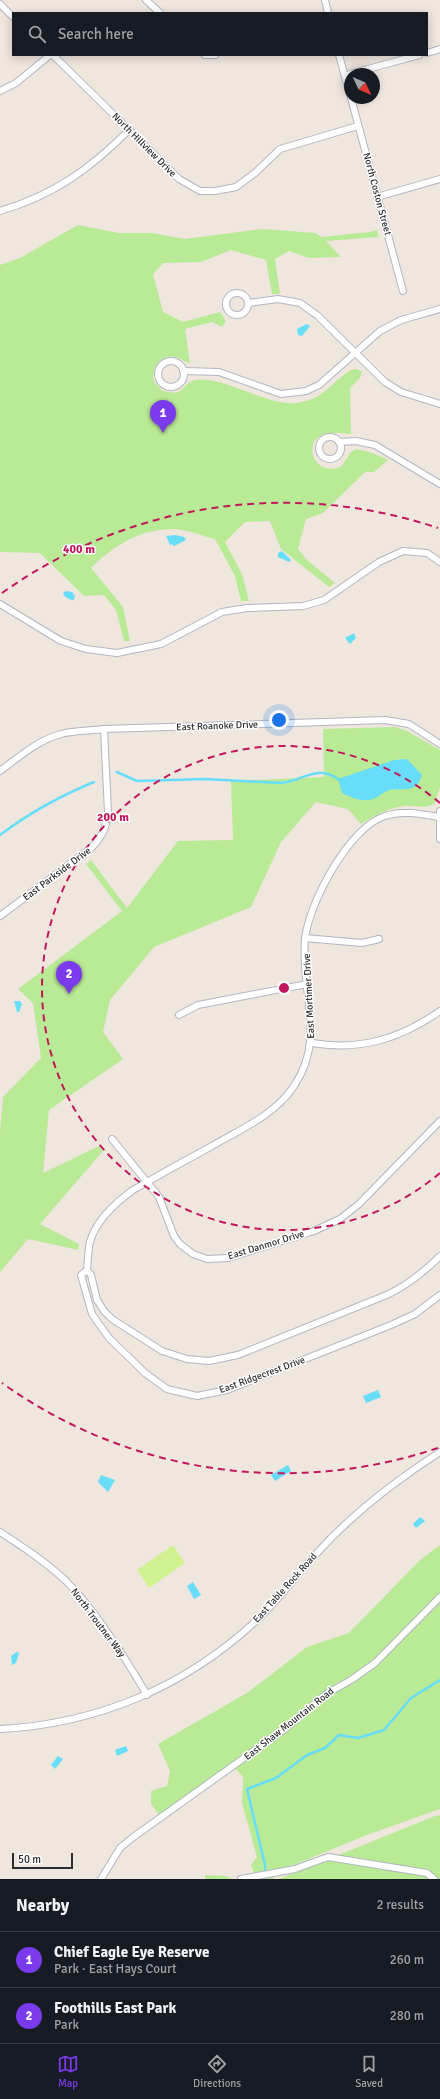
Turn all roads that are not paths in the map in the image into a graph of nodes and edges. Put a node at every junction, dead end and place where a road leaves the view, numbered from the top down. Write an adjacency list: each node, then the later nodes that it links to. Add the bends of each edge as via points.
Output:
1 (146, 0): 4 (street)
2 (325, 0): 5 (street)
3 (0, 4): 6 (street)
4 (159, 12)
5 (328, 12)
6 (12, 16)
7 (440, 49): 8 (street)
8 (428, 53)
9 (49, 56): 15 (street, via 16,83)
10 (54, 56): 18 (street, North Hillview Drive)
11 (339, 56): 13 (street)
12 (415, 56): 14 (street)
13 (345, 68)
14 (373, 68)
15 (0, 91)
16 (352, 104): 17 (street, North Coston Street)
17 (358, 126): 18 (street, North Hillview Drive, via 280,149 255,174 236,186 215,191 200,191 179,180); 20 (street, North Coston Street)
18 (129, 130): 21 (street, via 111,150 75,177 35,198)
19 (440, 179): 20 (street)
20 (377, 196): 22 (street, North Coston Street)
21 (0, 211)
22 (402, 291)
23 (248, 303): 25 (street, via 278,299 300,303 318,316)
24 (440, 309): 25 (street, via 390,324)
25 (356, 353): 26 (street, via 319,385 292,394 270,391 219,372); 27 (street, via 393,388)
26 (183, 371): 26 (street, via 178,363 168,361 160,367 158,376 164,384 173,386 181,381)
27 (440, 404)
28 (339, 442): 29 (street, via 356,441 375,445)
29 (440, 484)
30 (440, 562): 31 (street, via 427,553 404,551 379,562 324,600 303,606 247,608 222,612 161,644 117,653 86,649 61,641)
31 (0, 604)
32 (104, 729): 33 (street, East Roanoke Drive, via 385,720 409,724); 34 (street, East Roanoke Drive, via 62,733 46,739); 37 (street, East Parkside Drive, via 108,812 102,835 90,849)
33 (440, 744)
34 (0, 771)
35 (439, 814): 36 (street); 38 (street, East Mortimer Drive, via 400,812 383,816 366,827 336,863 323,886)
36 (440, 839)
37 (0, 916)
38 (305, 938): 39 (street, via 362,943); 40 (street, East Mortimer Drive)
39 (379, 939)
40 (307, 984): 42 (street, via 198,1005); 43 (street, East Mortimer Drive)
41 (440, 1011): 43 (street, via 384,1040 354,1046)
42 (179, 1014)
43 (312, 1043): 46 (street, East Mortimer Drive, via 306,1063 294,1086 278,1105 256,1121)
44 (440, 1121): 46 (street, East Danmor Drive, via 359,1204 340,1219 314,1231 228,1258 207,1259 193,1254 180,1244 174,1236 159,1197)
45 (112, 1139): 46 (street, East Danmor Drive)
46 (146, 1182): 48 (street, East Mortimer Drive, via 116,1202 101,1221 90,1242)
47 (440, 1256): 48 (street, via 422,1274 389,1294 238,1355 209,1361 187,1359 162,1351 112,1319 97,1300 92,1275)
48 (87, 1270): 49 (street, East Ridgecrest Drive, via 81,1275 84,1291 92,1314 109,1338 145,1374 167,1389 198,1396 226,1390 391,1325 415,1314)
49 (440, 1295)
50 (440, 1452): 53 (street, East Table Rock Road, via 395,1481 352,1516 257,1620 226,1647 181,1677)
51 (0, 1532): 53 (street, North Troutner Way, via 43,1561 66,1582 129,1665)
52 (440, 1597): 55 (street, East Shaw Mountain Road, via 375,1663 326,1694 286,1728 132,1838 120,1848)
53 (147, 1695): 54 (street, East Table Rock Road, via 88,1716 52,1724)
54 (0, 1729)
55 (100, 1879)
56 (241, 1879): 57 (street, via 295,1868 328,1857 427,1873)
57 (434, 1879)

